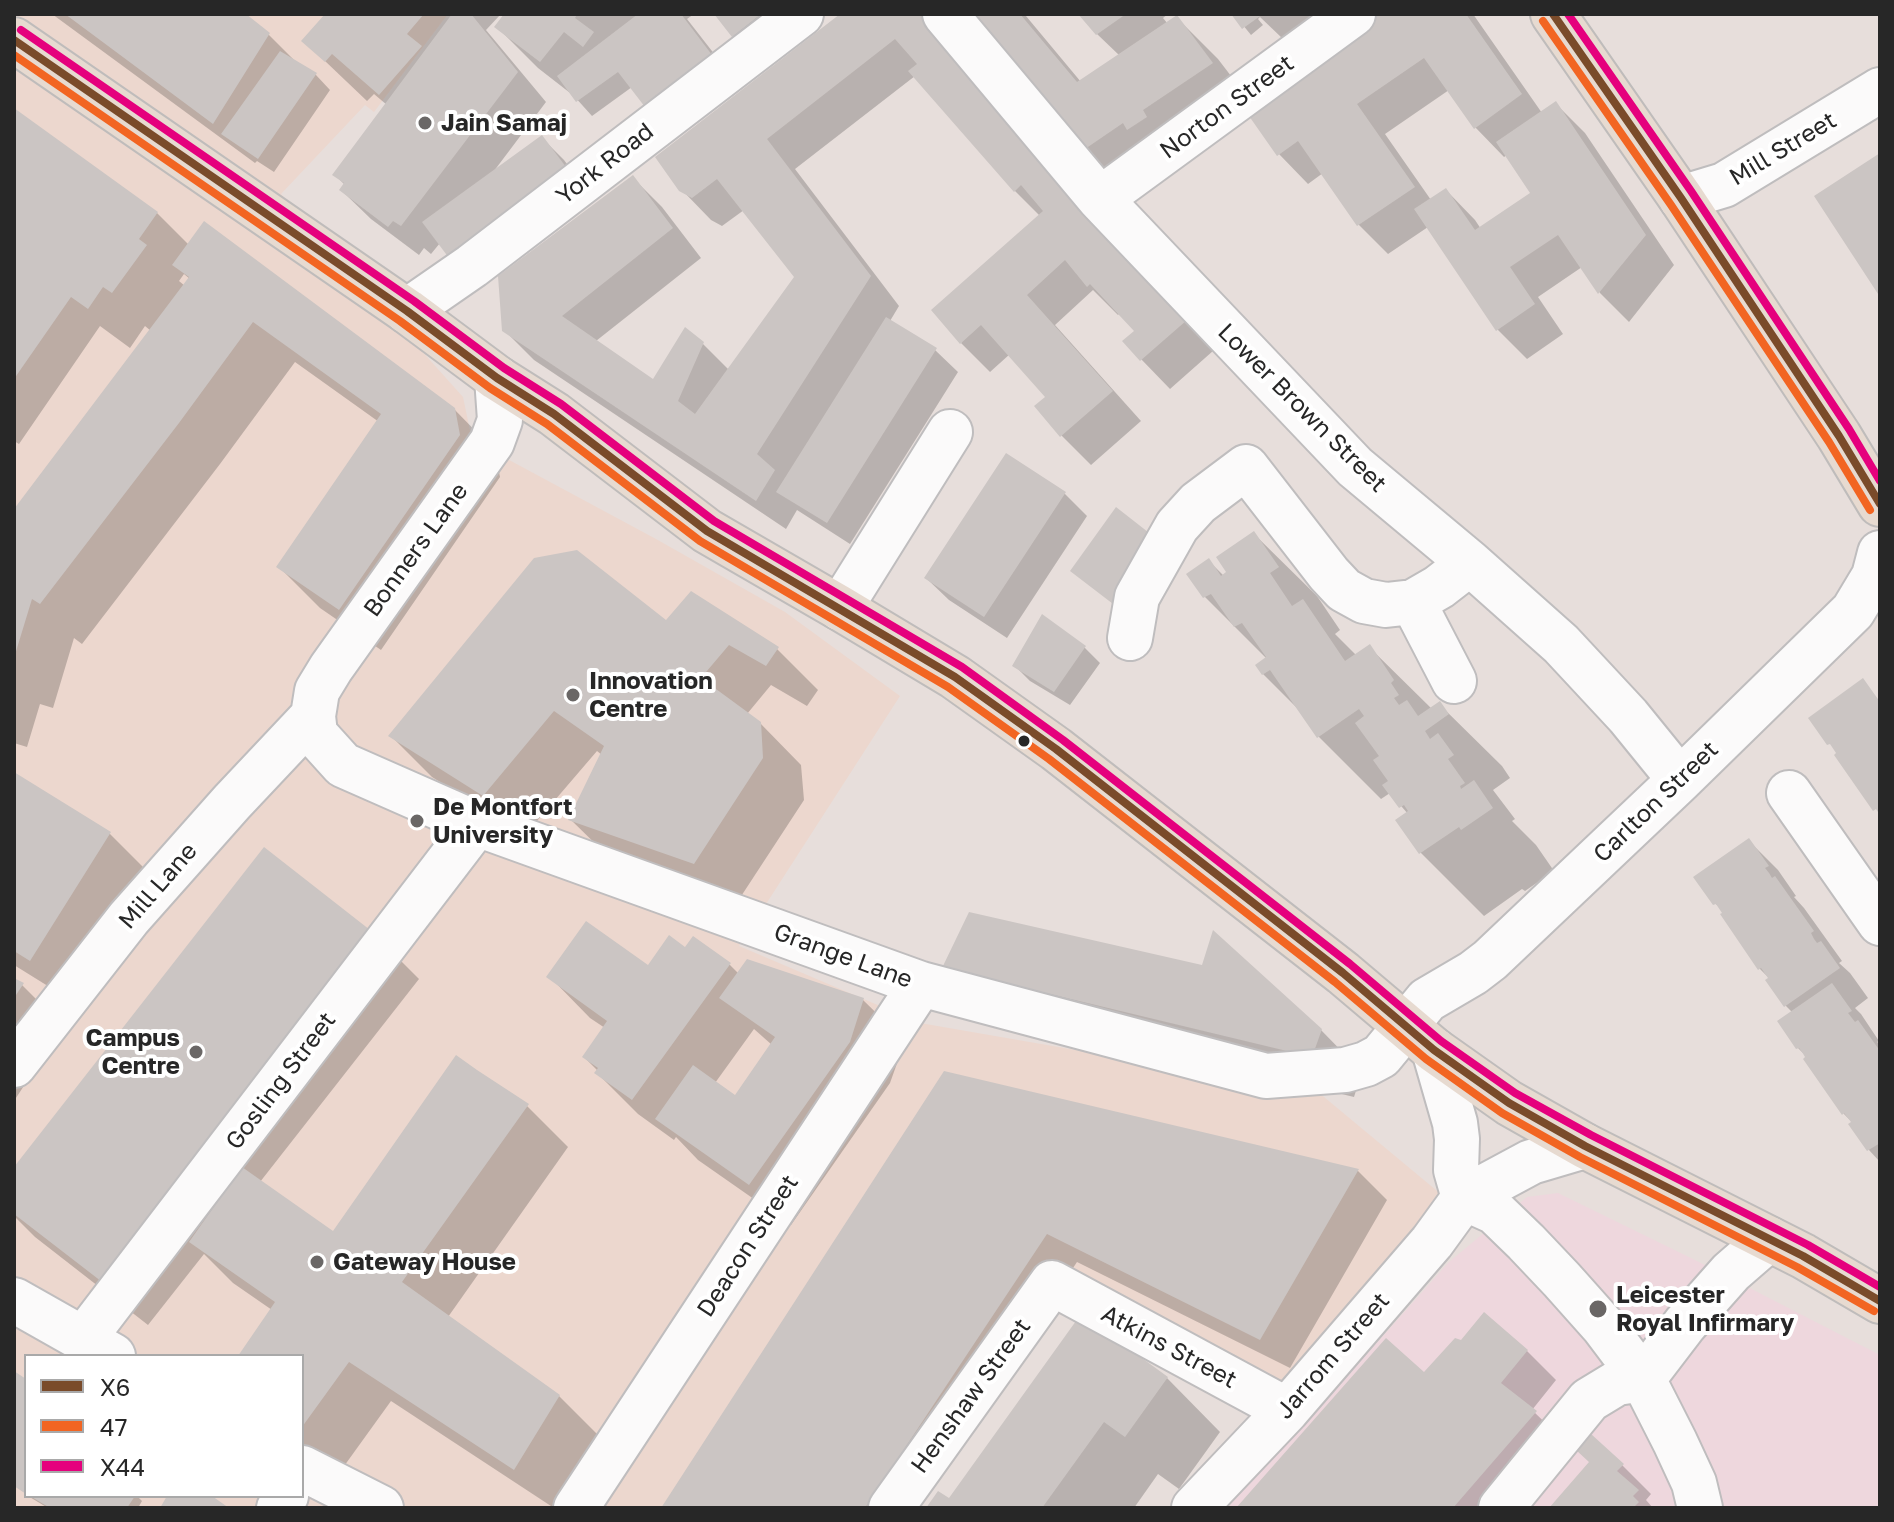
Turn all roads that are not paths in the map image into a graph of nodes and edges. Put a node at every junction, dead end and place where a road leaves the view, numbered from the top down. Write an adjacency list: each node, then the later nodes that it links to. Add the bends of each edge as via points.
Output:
1 (801, 14): 9 (street, York Road)
2 (945, 14): 8 (street, Lower Brown Street)
3 (1353, 14): 8 (street, Norton Street)
4 (1553, 14): 7 (main road)
5 (14, 40): 9 (main road)
6 (1880, 90): 7 (street, Mill Street, via 1724,185)
7 (1681, 198): 12 (main road)
8 (1100, 199): 14 (street, Lower Brown Street, via 1355,467)
9 (407, 311): 10 (main road)
10 (497, 378): 16 (main road, via 554,414 707,531); 19 (street, Bonners Lane, via 500,420 492,442 331,668)
11 (950, 432): 16 (street)
12 (1880, 504)
13 (1880, 553): 20 (street, Carlton Street, via 1874,576 1853,611)
14 (1470, 563): 15 (street); 20 (street, Lower Brown Street, via 1561,644)
15 (1413, 602): 17 (street, via 1386,605 1344,590 1246,467 1177,526 1137,597); 18 (street)
16 (840, 608): 25 (main road, via 955,677 1056,749)
17 (1130, 638)
18 (1454, 681)
19 (300, 730): 22 (street, Grange Lane, via 315,734 343,765); 26 (street, Mill Lane, via 129,918)
20 (1680, 780): 25 (street, Carlton Street, via 1490,960 1427,1000)
21 (1789, 793): 23 (street)
22 (477, 824): 24 (street, Grange Lane); 33 (street, Gosling Street)
23 (1880, 923)
24 (921, 984): 25 (street, Grange Lane, via 1266,1076 1345,1070); 38 (street, Deacon Street)
25 (1420, 1038): 27 (main road, via 1509,1103); 28 (street, via 1455,1123 1456,1170)
26 (14, 1065)
27 (1585, 1146): 28 (street, Jarrom Street, via 1531,1162); 29 (main road)
28 (1464, 1198): 34 (street, via 1495,1212 1526,1242 1603,1326); 35 (street, Jarrom Street)
29 (1769, 1239): 32 (main road); 34 (street, via 1731,1272)
30 (1052, 1283): 35 (street, Atkins Street); 39 (street, Henshaw Street)
31 (14, 1300): 33 (street)
32 (1879, 1300)
33 (86, 1340)
34 (1643, 1379): 41 (street, via 1617,1383 1589,1400); 42 (street, via 1694,1483)
35 (1287, 1410): 40 (street, Jarrom Street)
36 (304, 1470): 37 (street)
37 (381, 1508)
38 (576, 1508)
39 (891, 1508)
40 (1194, 1508)
41 (1501, 1508)
42 (1700, 1508)

